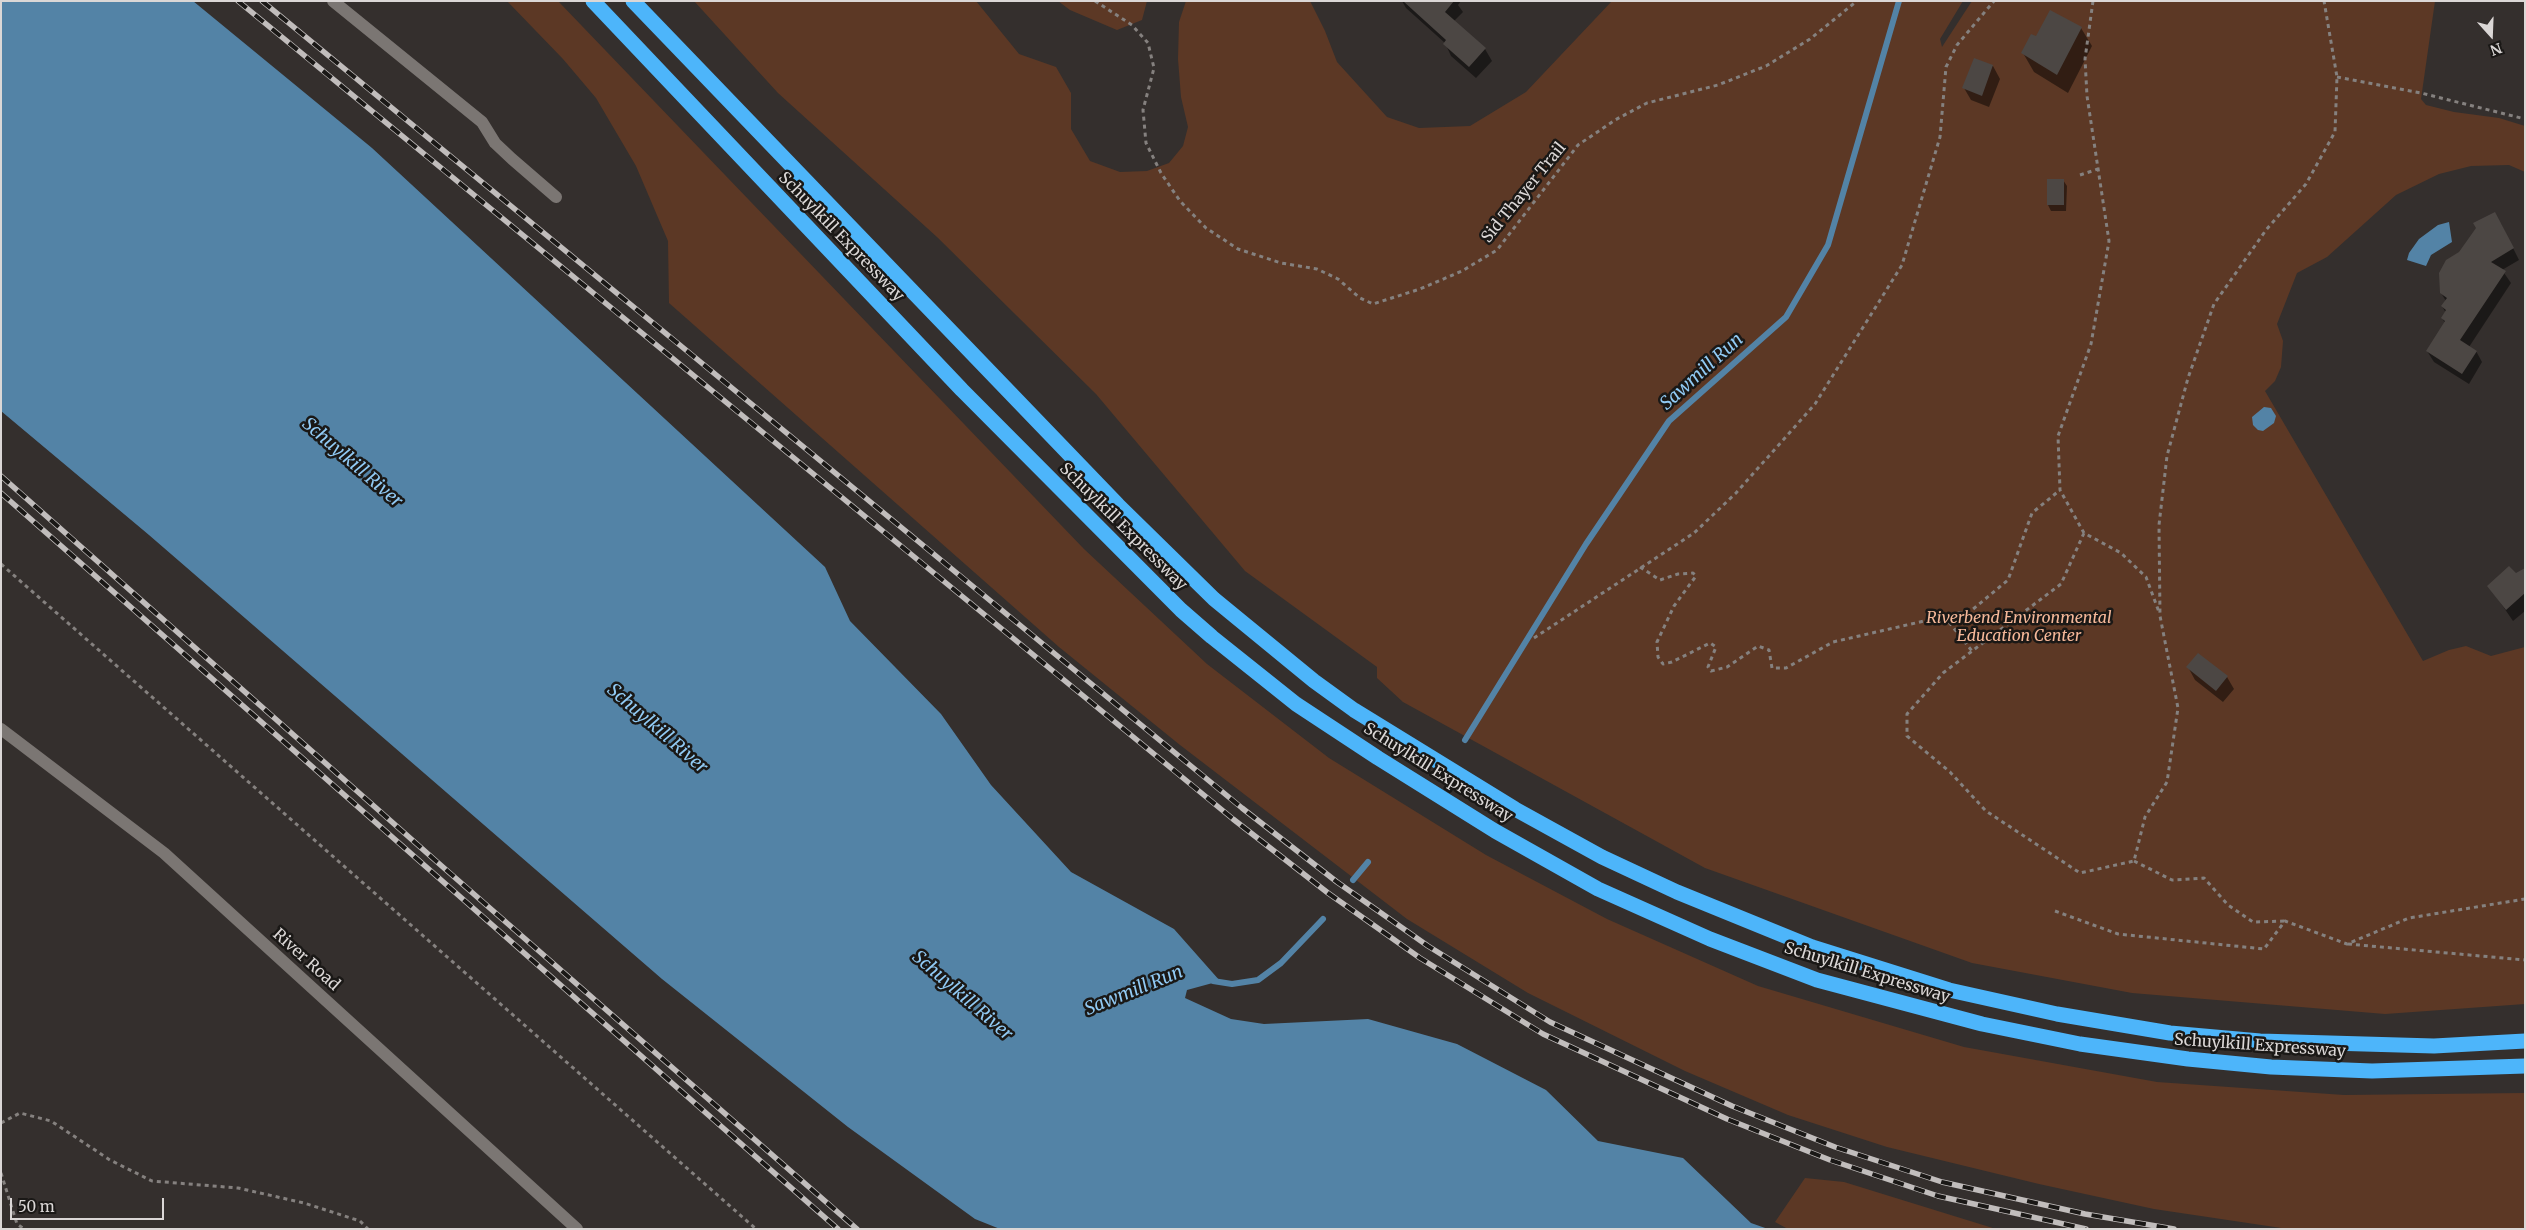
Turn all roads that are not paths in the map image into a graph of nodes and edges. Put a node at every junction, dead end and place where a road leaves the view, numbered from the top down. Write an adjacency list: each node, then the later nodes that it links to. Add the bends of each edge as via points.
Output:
1 (333, 1): 4 (street, via 482,122 506,154)
2 (593, 1): 7 (highway, Schuylkill Expressway, via 962,390 1212,638 1296,704 1378,758 1495,831 1598,889 1710,939 1817,980 1982,1024 2080,1044 2188,1059 2280,1067 2372,1071)
3 (633, 1): 6 (highway, Schuylkill Expressway, via 1118,504 1214,599 1338,698 1515,810 1602,857 1686,896 1812,947 1949,990 2066,1016 2170,1033 2260,1041 2434,1046)
4 (556, 197)
5 (1, 729): 8 (street, River Road, via 164,853)
6 (2525, 1041)
7 (2525, 1066)
8 (577, 1229)

